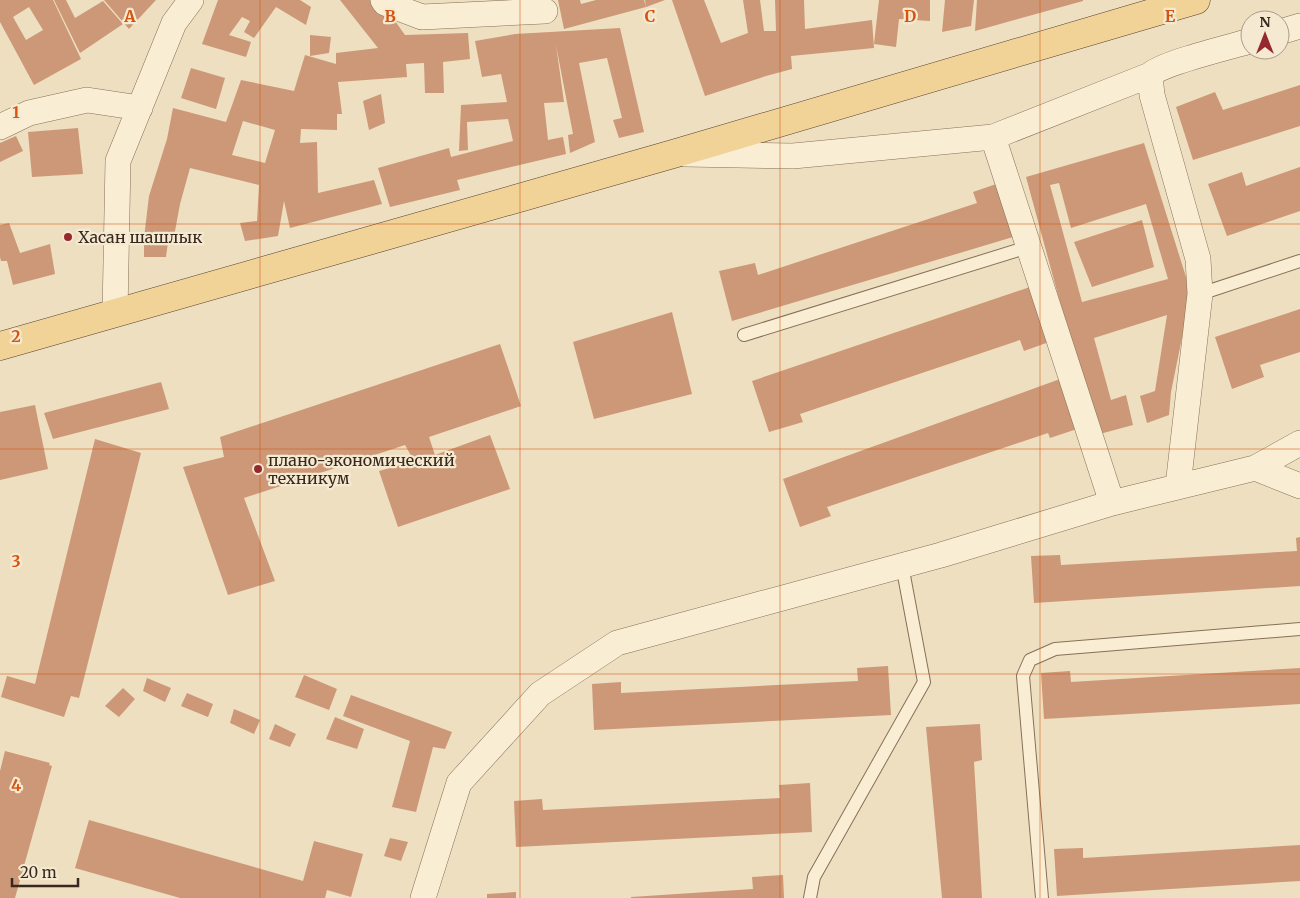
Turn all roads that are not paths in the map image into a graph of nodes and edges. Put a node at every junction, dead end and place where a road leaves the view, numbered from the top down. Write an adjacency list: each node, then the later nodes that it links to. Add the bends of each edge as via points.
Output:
1 (191, 0): 7 (street, via 174,23)
2 (383, 0): 4 (street, via 422,16)
3 (1196, 0): 10 (main road)
4 (545, 11)
5 (1240, 44): 6 (street, via 1180,62)
6 (1150, 75): 9 (street); 13 (street, via 1152,95 1198,259)
7 (140, 108): 8 (street, via 87,100 29,114); 14 (street, via 118,161)
8 (0, 127)
9 (993, 137): 10 (street, via 793,156); 11 (street)
10 (673, 154): 14 (main road)
11 (1028, 247): 15 (lane); 21 (street)
12 (1300, 261): 13 (lane)
13 (1200, 294): 19 (street)
14 (115, 313): 16 (main road)
15 (744, 335)
16 (0, 346)
17 (1300, 444): 18 (street)
18 (1256, 468): 19 (street); 20 (street)
19 (1178, 486): 21 (street)
20 (1300, 486)
21 (1112, 503): 22 (street)
22 (902, 565): 24 (street, via 617,644 540,694 459,783); 25 (lane, via 924,682 814,877)
23 (1300, 628): 26 (lane, via 1055,649 1030,660 1023,676)
24 (423, 898)
25 (810, 898)
26 (1042, 898)

